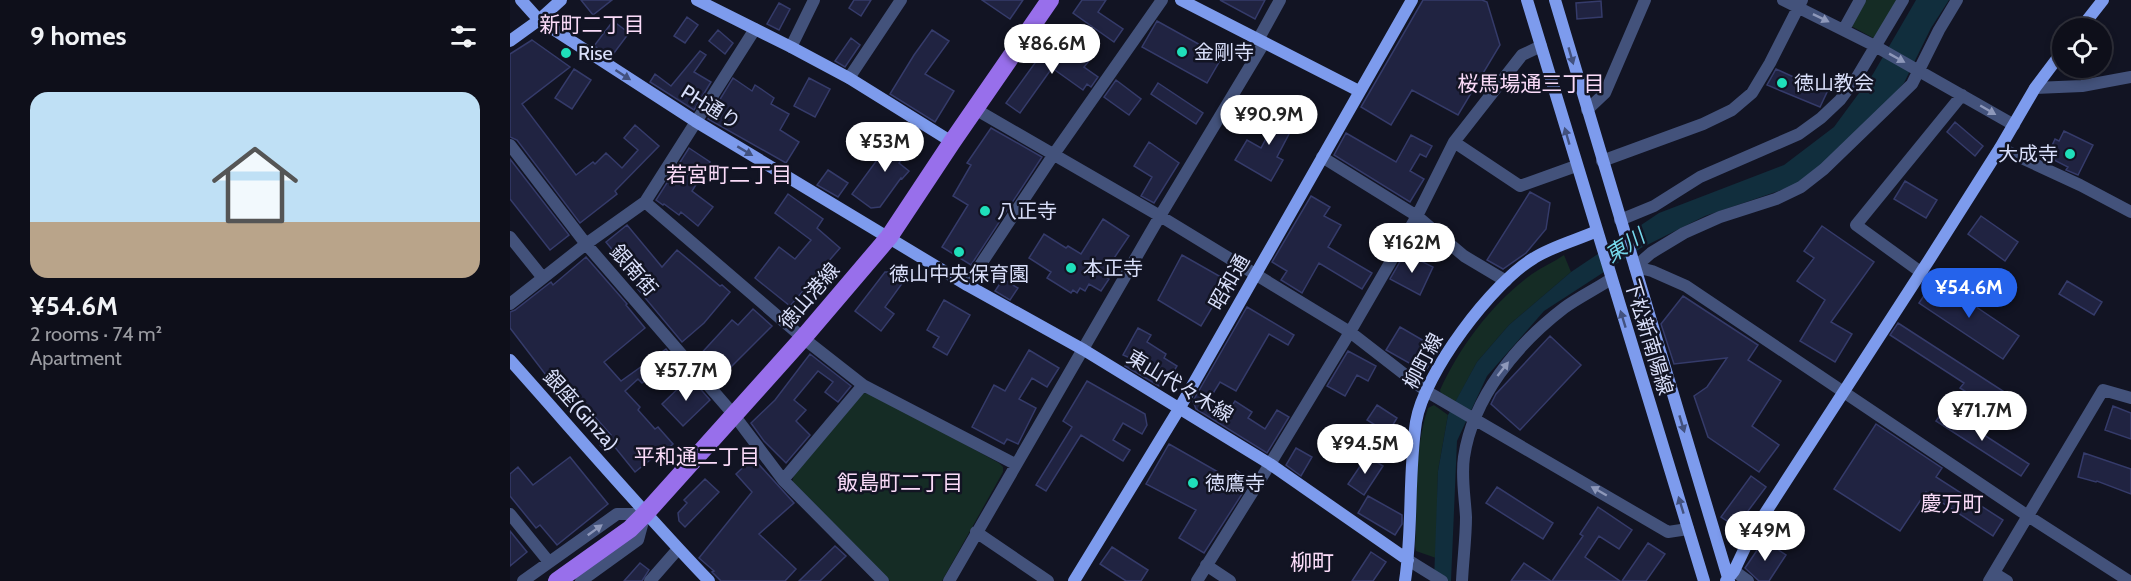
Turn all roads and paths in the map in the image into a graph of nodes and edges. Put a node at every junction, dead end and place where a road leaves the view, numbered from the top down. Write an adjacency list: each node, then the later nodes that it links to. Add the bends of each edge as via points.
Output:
1 (521, 0): 21 (street, PH通り)
2 (561, 0): 21 (street)
3 (696, 0): 22 (street)
4 (814, 0): 28 (street)
5 (902, 0): 32 (street)
6 (1050, 0): 36 (main road, 徳山港線)
7 (1162, 0): 44 (street)
8 (1181, 0): 25 (street)
9 (1280, 0): 25 (street)
10 (1412, 0): 34 (street, 昭和通)
11 (1527, 0): 26 (street, 下松新南陽線)
12 (1555, 0): 37 (street, 下松新南陽線, one-way to 37)
13 (1645, 0): 37 (street, via 1605,93)
14 (1783, 0): 19 (street)
15 (1860, 0): 23 (street)
16 (1903, 0): 27 (street)
17 (1957, 0): 30 (street)
18 (2103, 0): 20 (street)
19 (1800, 4): 23 (street, one-way to 23); 46 (street, via 1752,93 1732,110)
20 (2089, 18)
21 (539, 20): 24 (street); 38 (street, PH通り, one-way to 38)
22 (755, 29): 28 (street); 38 (street)
23 (1844, 30): 27 (street)
24 (510, 41)
25 (1261, 41): 34 (street); 50 (street)
26 (1541, 46): 41 (street, via 1522,55); 47 (street, 下松新南陽線, one-way to 26)
27 (1875, 46): 30 (street, one-way to 30); 52 (street, via 1840,100 1799,134 1700,177 1654,206)
28 (792, 47): 32 (street)
29 (2052, 65): 33 (street)
30 (1919, 71): 35 (street); 57 (street, via 1912,84 1881,116 1801,187 1684,233)
31 (2131, 77): 33 (street, via 2082,86)
32 (849, 78): 40 (street)
33 (2035, 88): 39 (street)
34 (1359, 91): 45 (street, 昭和通)
35 (1962, 95): 39 (street, one-way to 39); 58 (street, via 1856,225)
36 (975, 109): 40 (main road, 徳山港線); 44 (street)
37 (1587, 110): 46 (street, 下松新南陽線)
38 (695, 121): 48 (street); 55 (street, PH通り, one-way to 55)
39 (2014, 124): 43 (street)
40 (952, 142): 55 (main road, 徳山港線)
41 (1454, 142): 47 (street, via 1520,186); 51 (street)
42 (510, 145): 56 (street, 銀南街)
43 (2001, 148): 49 (street); 58 (street)
44 (1054, 154): 50 (street); 63 (street)
45 (1322, 157): 51 (street); 59 (street, 昭和通)
46 (1602, 161): 52 (street, 下松新南陽線)
47 (1576, 166): 53 (street, 下松新南陽線)
48 (645, 202): 56 (street); 66 (street)
49 (2131, 212)
50 (1160, 216): 59 (street); 67 (street)
51 (1417, 216): 62 (street, via 1464,256); 65 (street)
52 (1620, 220): 57 (street, 下松新南陽線)
53 (1598, 231): 61 (street, 下松新南陽線); 62 (street, 柳町線, via 1534,258)
54 (510, 237): 60 (street)
55 (889, 237): 63 (street, 東山代々木線); 66 (main road, 徳山港線)
56 (586, 244): 60 (street); 74 (street, 銀南街)
57 (1635, 267): 71 (street, via 1686,286); 89 (street, 下松新南陽線, one-way to 89)
58 (1922, 273): 71 (street)
59 (1255, 275): 65 (street); 73 (street, 昭和通)
60 (543, 278): 64 (street)
61 (1611, 279): 75 (street, one-way to 61, via 1504,367 1536,332); 82 (street, 下松新南陽線, one-way to 61)
62 (1506, 281): 70 (street, 柳町線, via 1448,349)
63 (967, 285): 67 (street, 東山代々木線)
64 (510, 304)
65 (1350, 333): 70 (street); 77 (street)
66 (803, 338): 69 (street); 74 (main road, 徳山港線)
67 (1084, 350): 73 (street, 東山代々木線); 76 (street)
68 (510, 360): 80 (street, 銀座(Ginza))
69 (863, 385): 76 (street); 78 (street)
70 (1426, 391): 75 (street); 85 (street, 柳町線, via 1416,419)
71 (1844, 392): 81 (street); 89 (street, via 1751,535)
72 (2131, 398): 81 (street, via 2103,390)
73 (1179, 409): 77 (street, 東山代々木線); 98 (street, 昭和通)
74 (734, 415): 78 (street, 銀南街); 80 (main road, 徳山港線)
75 (1474, 419): 82 (street, one-way to 75, via 1668,532); 103 (street, via 1463,458 1466,518)
76 (1015, 464): 83 (street)
77 (1270, 464): 85 (street, 東山代々木線); 87 (street)
78 (783, 480): 95 (street, 銀南街)
79 (510, 514): 86 (street)
80 (645, 514): 84 (street, 銀座(Ginza)); 86 (street, one-way to 80, via 617,514); 91 (main road, 徳山港線, via 630,530); 92 (street, via 638,540)
81 (2028, 516): 88 (street); 107 (street)
82 (1688, 529): 104 (street, 下松新南陽線)
83 (976, 532): 96 (street); 97 (street)
84 (678, 549): 93 (street); 94 (street, 銀座(Ginza))
85 (1408, 560): 101 (street, 柳町線); 102 (street, 東山代々木線)
86 (549, 562): 90 (street)
87 (1206, 565): 99 (street); 100 (street)
88 (1992, 577): 106 (street)
89 (1729, 578): 105 (street)
90 (523, 581)
91 (557, 581)
92 (581, 581)
93 (650, 581)
94 (708, 581)
95 (883, 581)
96 (949, 581)
97 (1048, 581)
98 (1074, 581)
99 (1197, 581)
100 (1230, 581)
101 (1405, 581)
102 (1442, 581)
103 (1462, 581)
104 (1704, 581)
105 (1748, 581)
106 (2007, 581)
107 (2129, 581)

